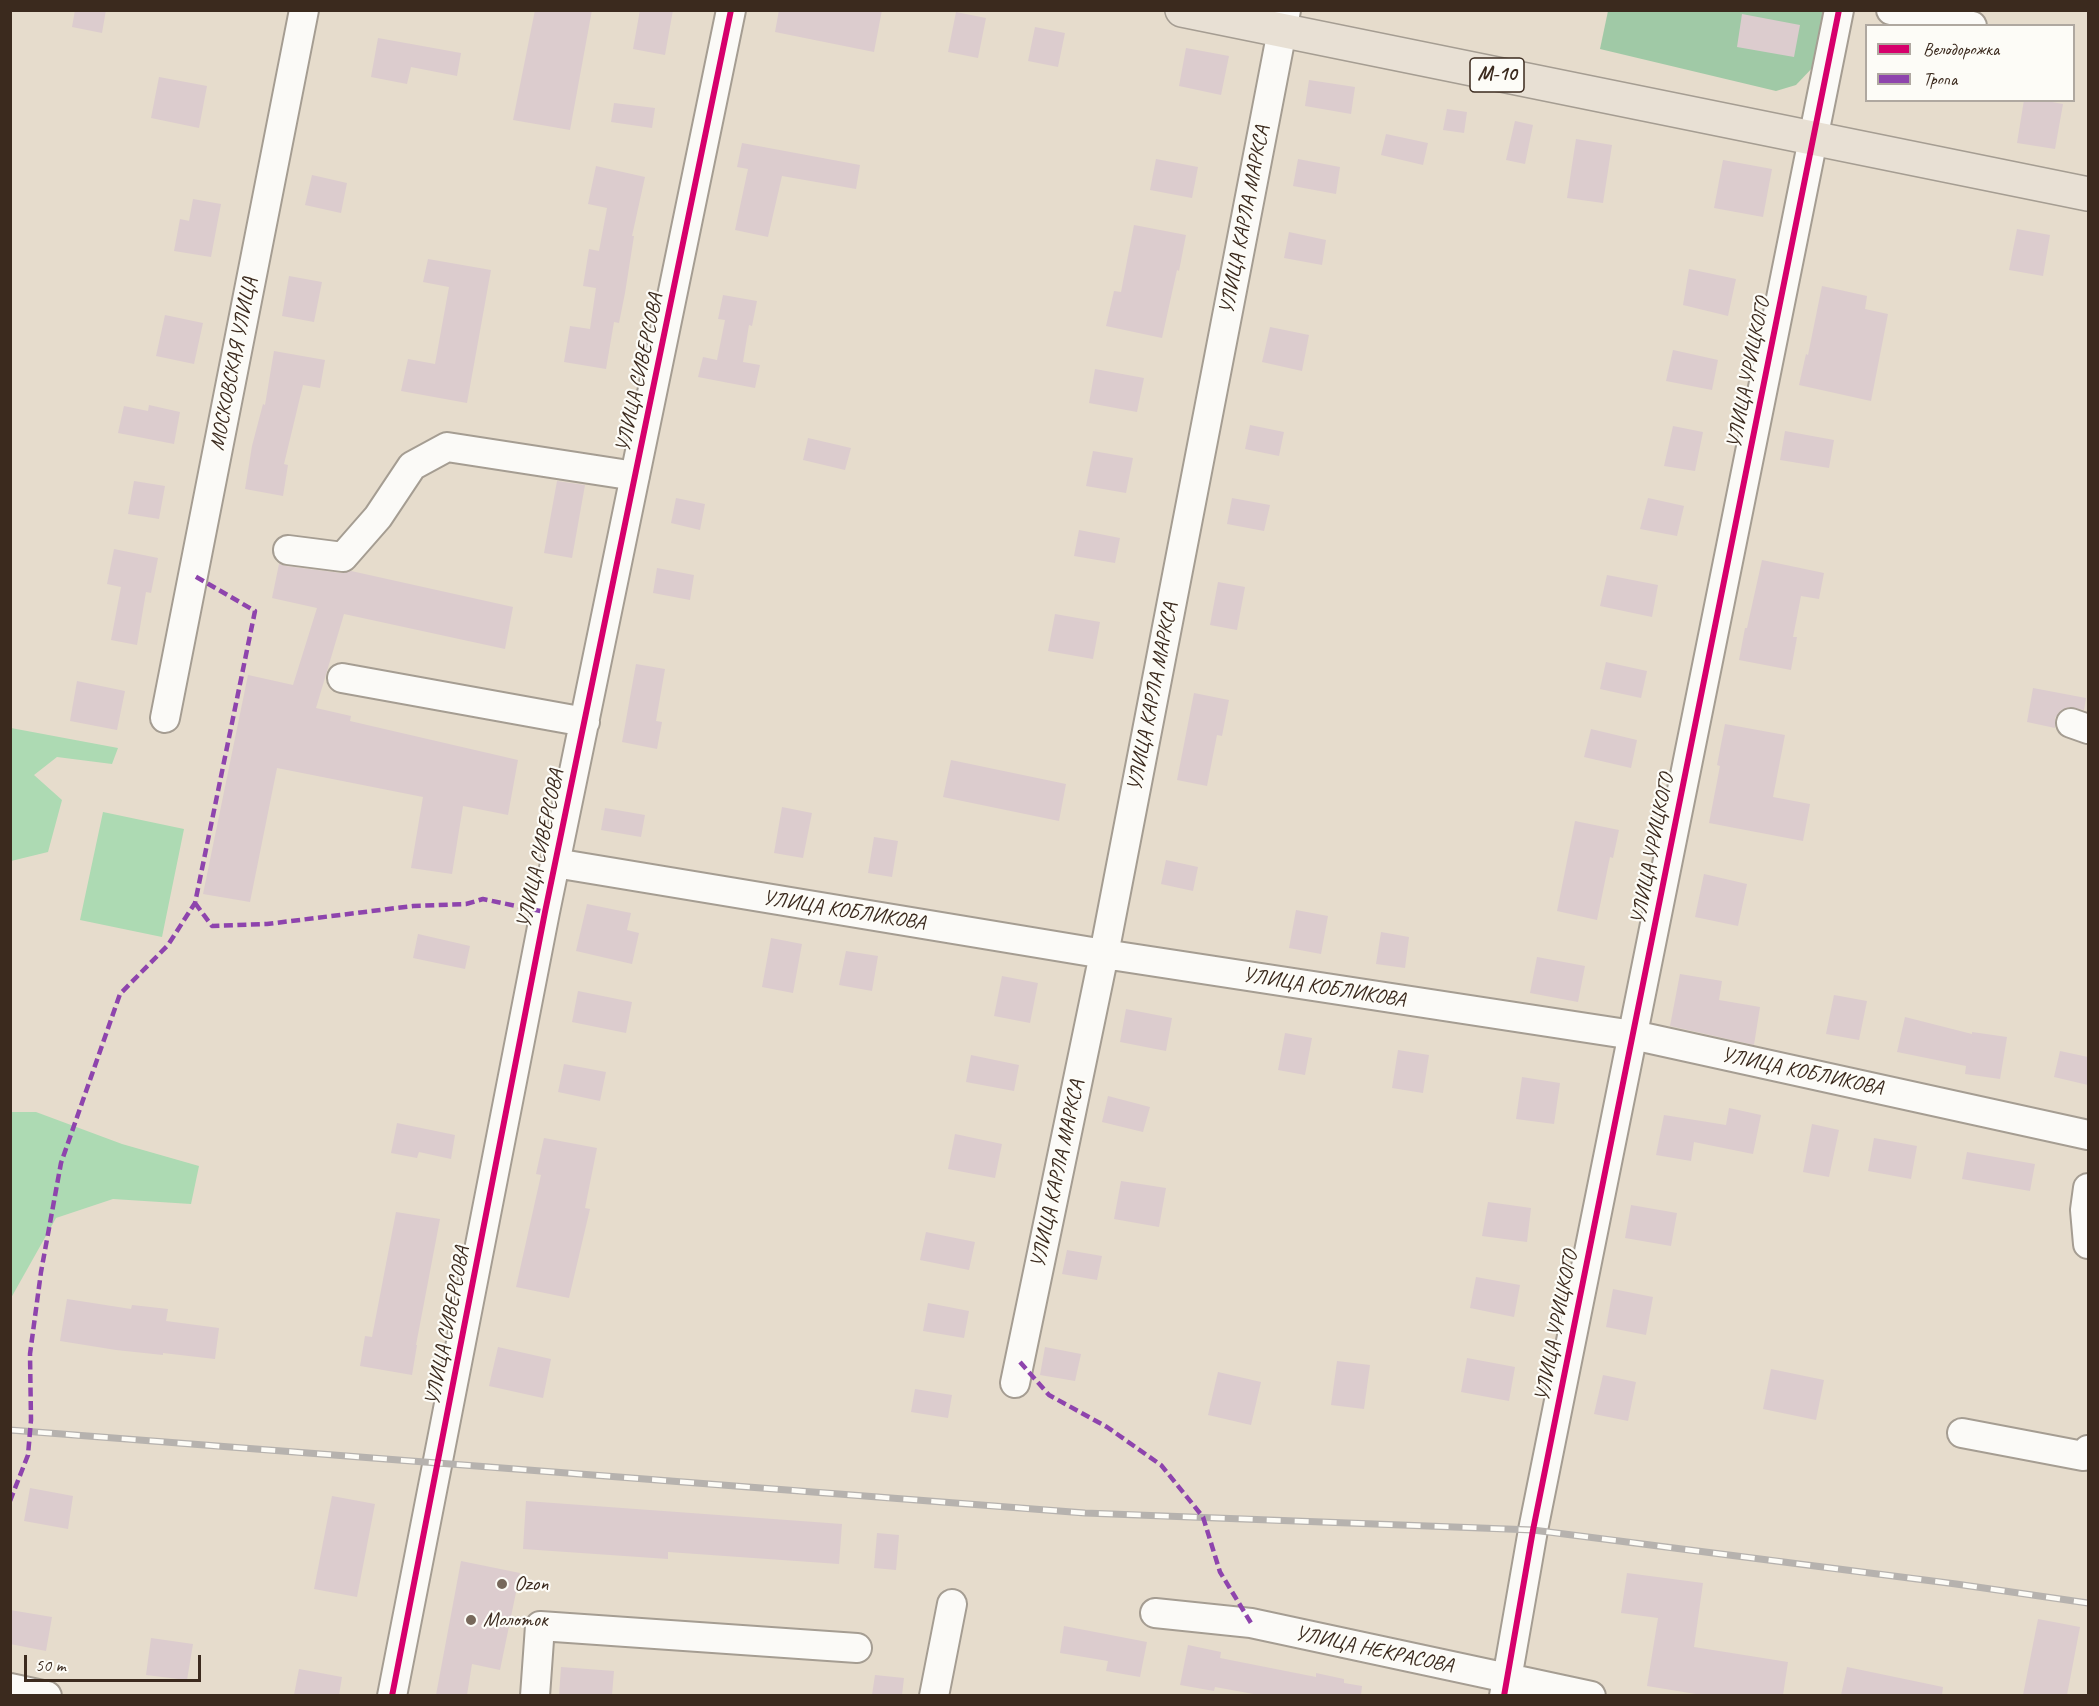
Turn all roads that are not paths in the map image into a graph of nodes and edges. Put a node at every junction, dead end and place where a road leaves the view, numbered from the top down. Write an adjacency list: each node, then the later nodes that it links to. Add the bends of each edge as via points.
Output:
1 (304, 10): 13 (street, МОСКОВСКАЯ УЛИЦА)
2 (731, 10): 10 (street, УЛИЦА СИВЕРСОВА)
3 (1182, 10): 6 (highway, М-10)
4 (1839, 10): 8 (street, УЛИЦА УРИЦКОГО)
5 (1891, 10): 7 (street)
6 (1284, 21): 8 (highway, М-10); 16 (street, УЛИЦА КАРЛА МАРКСА)
7 (1962, 24)
8 (1813, 139): 9 (highway, М-10); 17 (street, УЛИЦА УРИЦКОГО)
9 (2088, 194)
10 (635, 476): 11 (street, via 447,447 412,466 378,517 343,557); 14 (street, УЛИЦА СИВЕРСОВА)
11 (288, 550)
12 (342, 678): 14 (street)
13 (165, 718)
14 (585, 722): 15 (street, УЛИЦА СИВЕРСОВА)
15 (555, 863): 16 (street, УЛИЦА КОБЛИКОВА); 30 (street, УЛИЦА СИВЕРСОВА)
16 (1104, 954): 17 (street, УЛИЦА КОБЛИКОВА); 21 (street, УЛИЦА КАРЛА МАРКСА)
17 (1633, 1035): 18 (street, УЛИЦА КОБЛИКОВА); 27 (street, УЛИЦА УРИЦКОГО, via 1533,1530)
18 (2088, 1135)
19 (2088, 1188): 20 (street)
20 (2088, 1244)
21 (1015, 1383)
22 (1962, 1433): 23 (street, via 2083,1456)
23 (2088, 1450)
24 (952, 1604): 32 (street)
25 (1155, 1613): 27 (street, УЛИЦА НЕКРАСОВА, via 1251,1623)
26 (857, 1648): 31 (street, via 540,1626)
27 (1506, 1687): 33 (street, УЛИЦА НЕКРАСОВА)
28 (10, 1688): 29 (street)
29 (47, 1695)
30 (392, 1695)
31 (535, 1695)
32 (934, 1695)
33 (1591, 1695)

